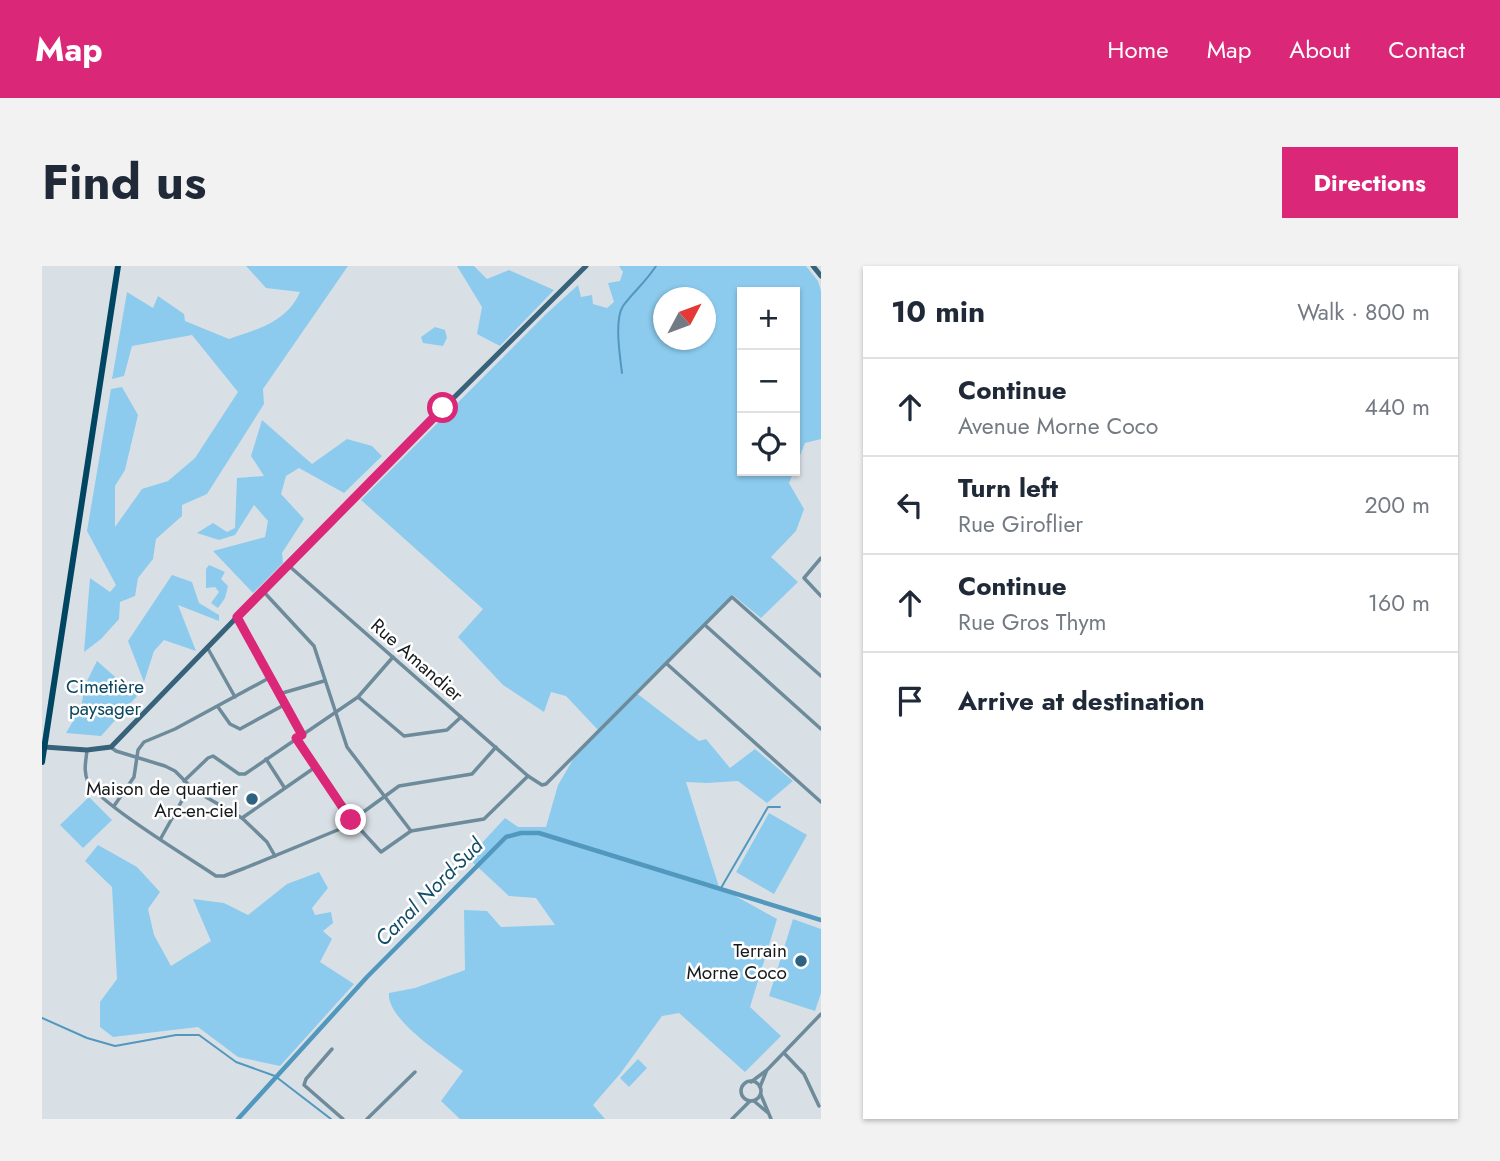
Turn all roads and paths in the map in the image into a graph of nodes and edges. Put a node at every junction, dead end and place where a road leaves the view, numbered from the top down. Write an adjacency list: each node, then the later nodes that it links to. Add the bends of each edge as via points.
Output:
1 (118, 266): 27 (main road)
2 (586, 266): 6 (street)
3 (813, 266): 4 (street)
4 (821, 276)
5 (821, 558): 8 (street, via 804,578)
6 (288, 565): 7 (street); 12 (street, Rue Amandier)
7 (262, 590): 9 (street); 16 (street, via 314,646)
8 (821, 596)
9 (237, 617): 11 (street); 15 (street)
10 (705, 625): 13 (street); 14 (street, via 732,597); 24 (street)
11 (207, 647): 19 (street); 28 (street)
12 (393, 657): 18 (street); 23 (street, Rue Amandier)
13 (667, 664): 35 (street, via 546,784); 40 (street)
14 (821, 676)
15 (269, 678): 17 (street); 19 (street)
16 (324, 681): 17 (street); 22 (street)
17 (278, 694): 20 (street)
18 (358, 696): 22 (street); 23 (street, via 404,736 447,730)
19 (235, 697): 21 (street)
20 (284, 705): 21 (street, via 240,729 230,724); 25 (street)
21 (218, 707): 31 (street, via 144,742)
22 (335, 713): 25 (street); 39 (street, via 347,747)
23 (461, 717): 29 (street, Rue Amandier)
24 (821, 729)
25 (302, 735): 26 (street)
26 (296, 738): 32 (street); 34 (street)
27 (44, 747): 30 (street); 33 (main road)
28 (111, 747): 30 (street); 31 (street)
29 (496, 747): 35 (street, Rue Amandier); 39 (street, via 472,774 399,786)
30 (87, 750): 41 (street, via 84,771 88,782)
31 (136, 757): 36 (street, via 175,771); 41 (street, via 134,778)
32 (267, 759): 36 (street, via 239,774 213,756); 38 (street)
33 (42, 762)
34 (314, 768): 38 (street); 43 (street)
35 (528, 776): 44 (street, via 484,819)
36 (184, 781): 37 (street)
37 (190, 787): 42 (street); 45 (street)
38 (284, 787): 42 (street)
39 (384, 796): 43 (street); 44 (street)
40 (821, 802)
41 (114, 806): 45 (street)
42 (242, 818): 46 (street)
43 (351, 820): 44 (street, via 381,852); 46 (street, via 340,830)
44 (411, 831)
45 (161, 838): 46 (street, via 216,876)
46 (275, 856)
47 (821, 1014): 49 (street)
48 (332, 1049): 59 (street, via 304,1082)
49 (783, 1053): 50 (street); 56 (street, via 804,1074)
50 (767, 1070): 52 (street); 53 (street)
51 (415, 1072): 60 (street)
52 (751, 1082): 53 (street); 54 (street, via 744,1085)
53 (760, 1090): 55 (street); 58 (street)
54 (742, 1094): 55 (street); 57 (street)
55 (751, 1101): 57 (street); 58 (street)
56 (819, 1106)
57 (738, 1111): 61 (street)
58 (769, 1113): 62 (street)
59 (343, 1119)
60 (367, 1119)
61 (732, 1119)
62 (771, 1119)

